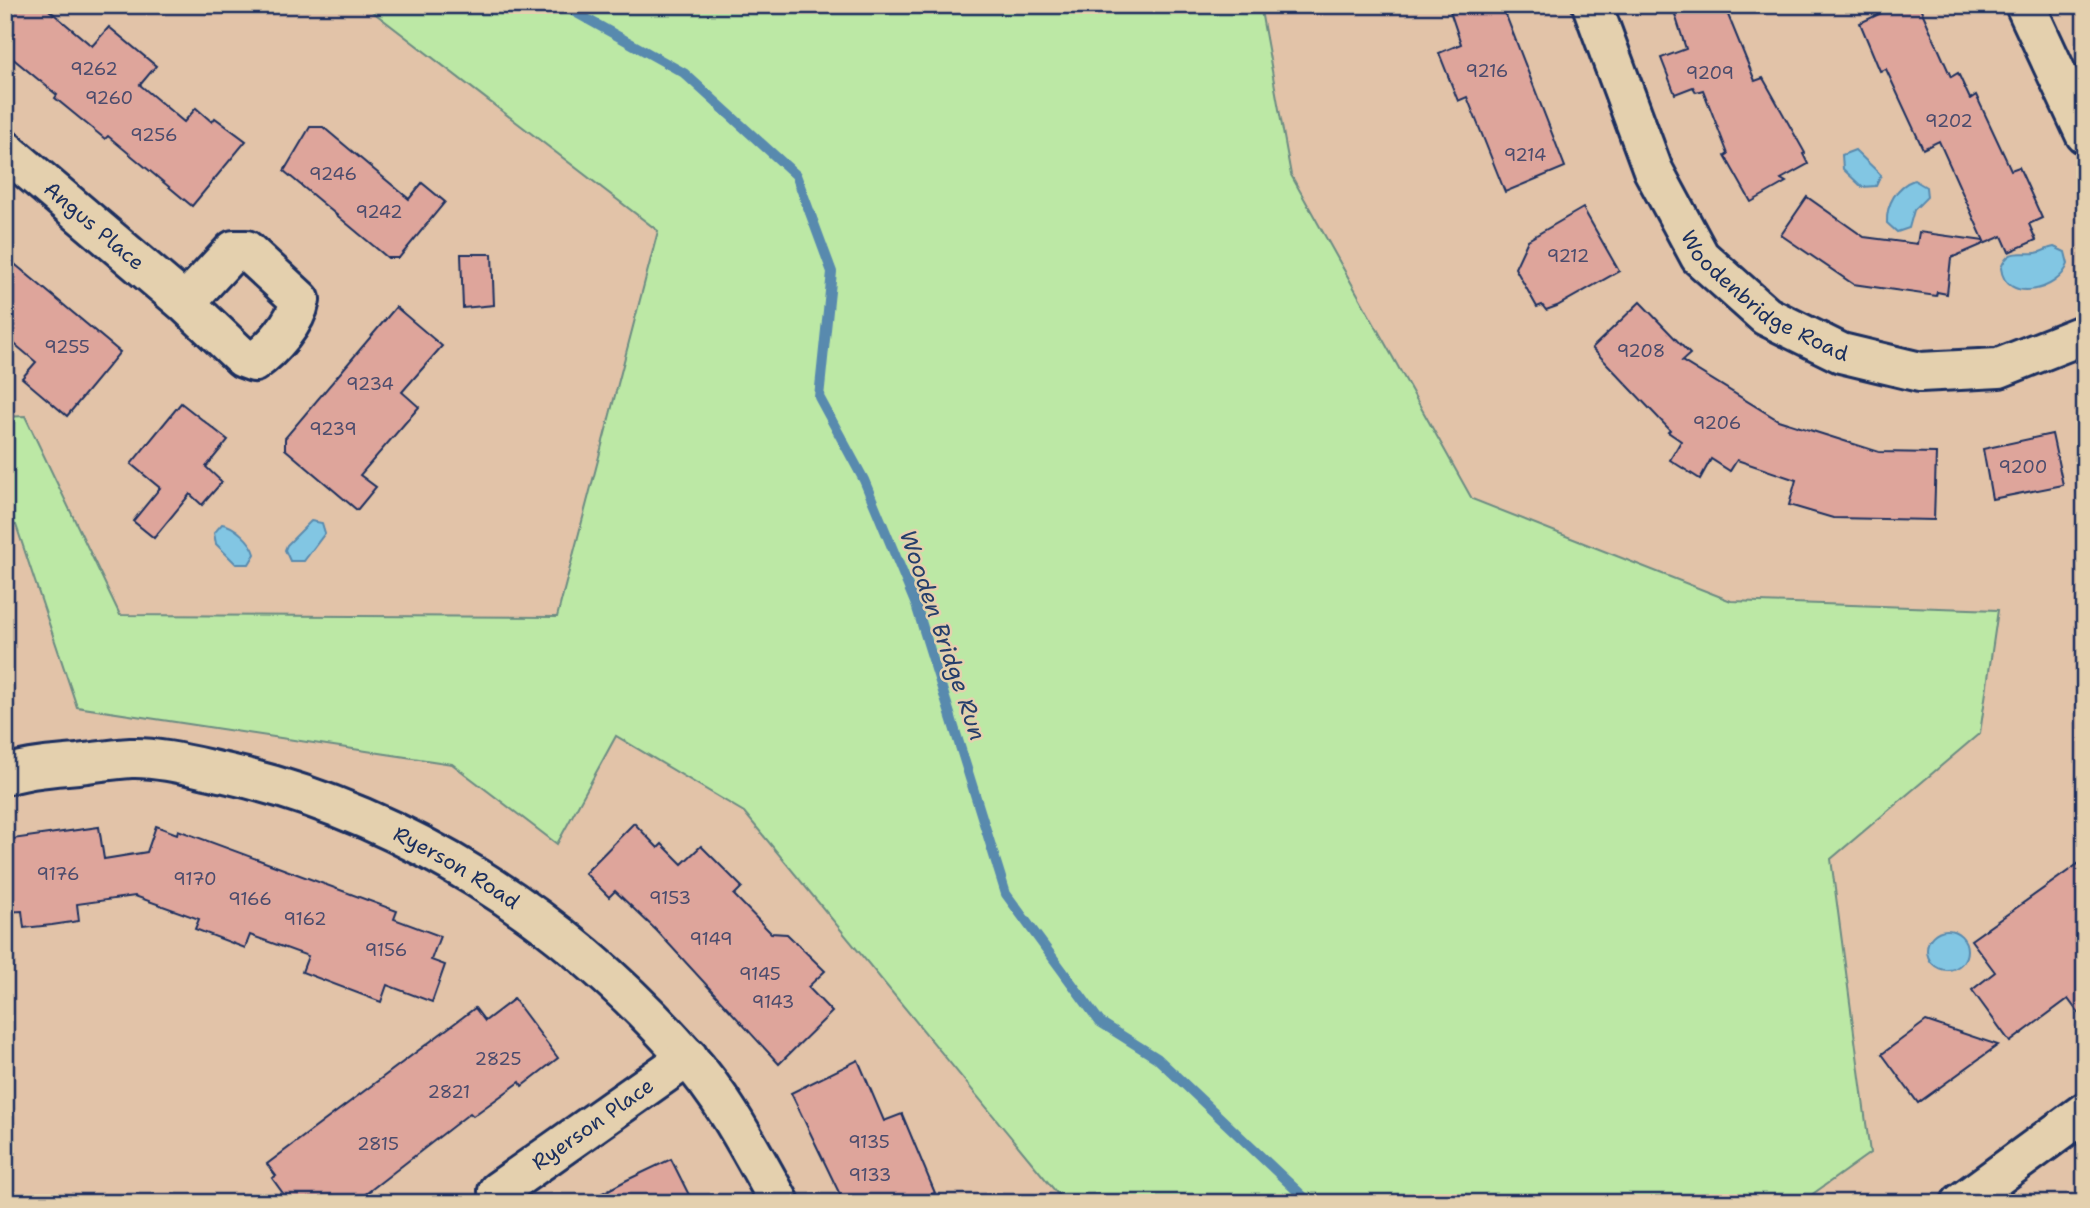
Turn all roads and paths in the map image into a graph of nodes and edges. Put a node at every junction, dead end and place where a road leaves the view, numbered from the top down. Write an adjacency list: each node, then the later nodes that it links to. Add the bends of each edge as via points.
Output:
1 (1592, 5): 6 (street, Woodenbridge Road, via 1653,170 1700,257 1766,316 1840,352 1920,372 1999,368)
2 (2025, 5): 3 (street)
3 (2085, 134)
4 (5, 150): 5 (street, Angus Place)
5 (185, 303)
6 (2085, 334)
7 (5, 775): 8 (street, Ryerson Road, via 133,758 263,782 344,811 470,873 554,931 605,973)
8 (688, 1057): 10 (street, Ryerson Place); 11 (street, Ryerson Road, via 736,1124)
9 (2085, 1112): 12 (street)
10 (495, 1199)
11 (780, 1203)
12 (1961, 1203)

